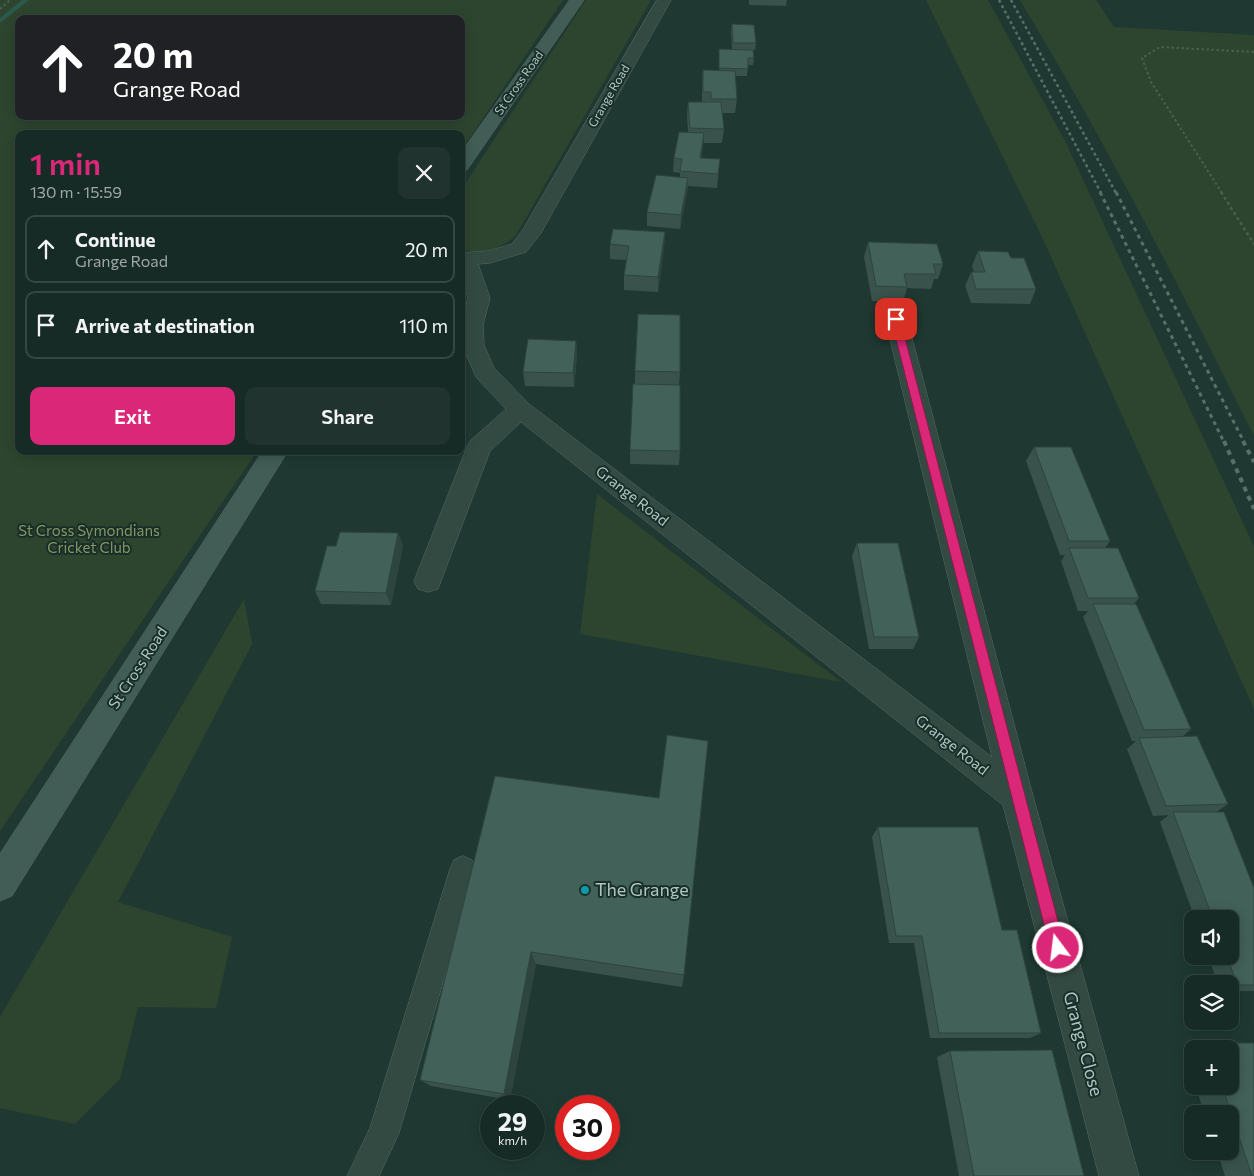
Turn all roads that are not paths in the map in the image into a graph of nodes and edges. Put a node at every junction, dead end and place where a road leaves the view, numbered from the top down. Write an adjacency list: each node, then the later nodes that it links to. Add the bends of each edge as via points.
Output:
1 (577, 0): 3 (main road, St Cross Road)
2 (664, 0): 4 (street, Grange Road, via 519,248 490,257)
3 (465, 160)
4 (465, 259)
5 (465, 262): 7 (street, Grange Road, via 479,298 472,325 473,345 484,372)
6 (896, 319): 10 (street, Grange Road)
7 (521, 410): 9 (street, via 479,447); 10 (street, Grange Road)
8 (273, 455): 12 (main road, St Cross Road)
9 (428, 581)
10 (1017, 796): 14 (street, Grange Close)
11 (463, 869): 13 (lane, via 384,1133)
12 (0, 884)
13 (362, 1176)
14 (1118, 1176)

